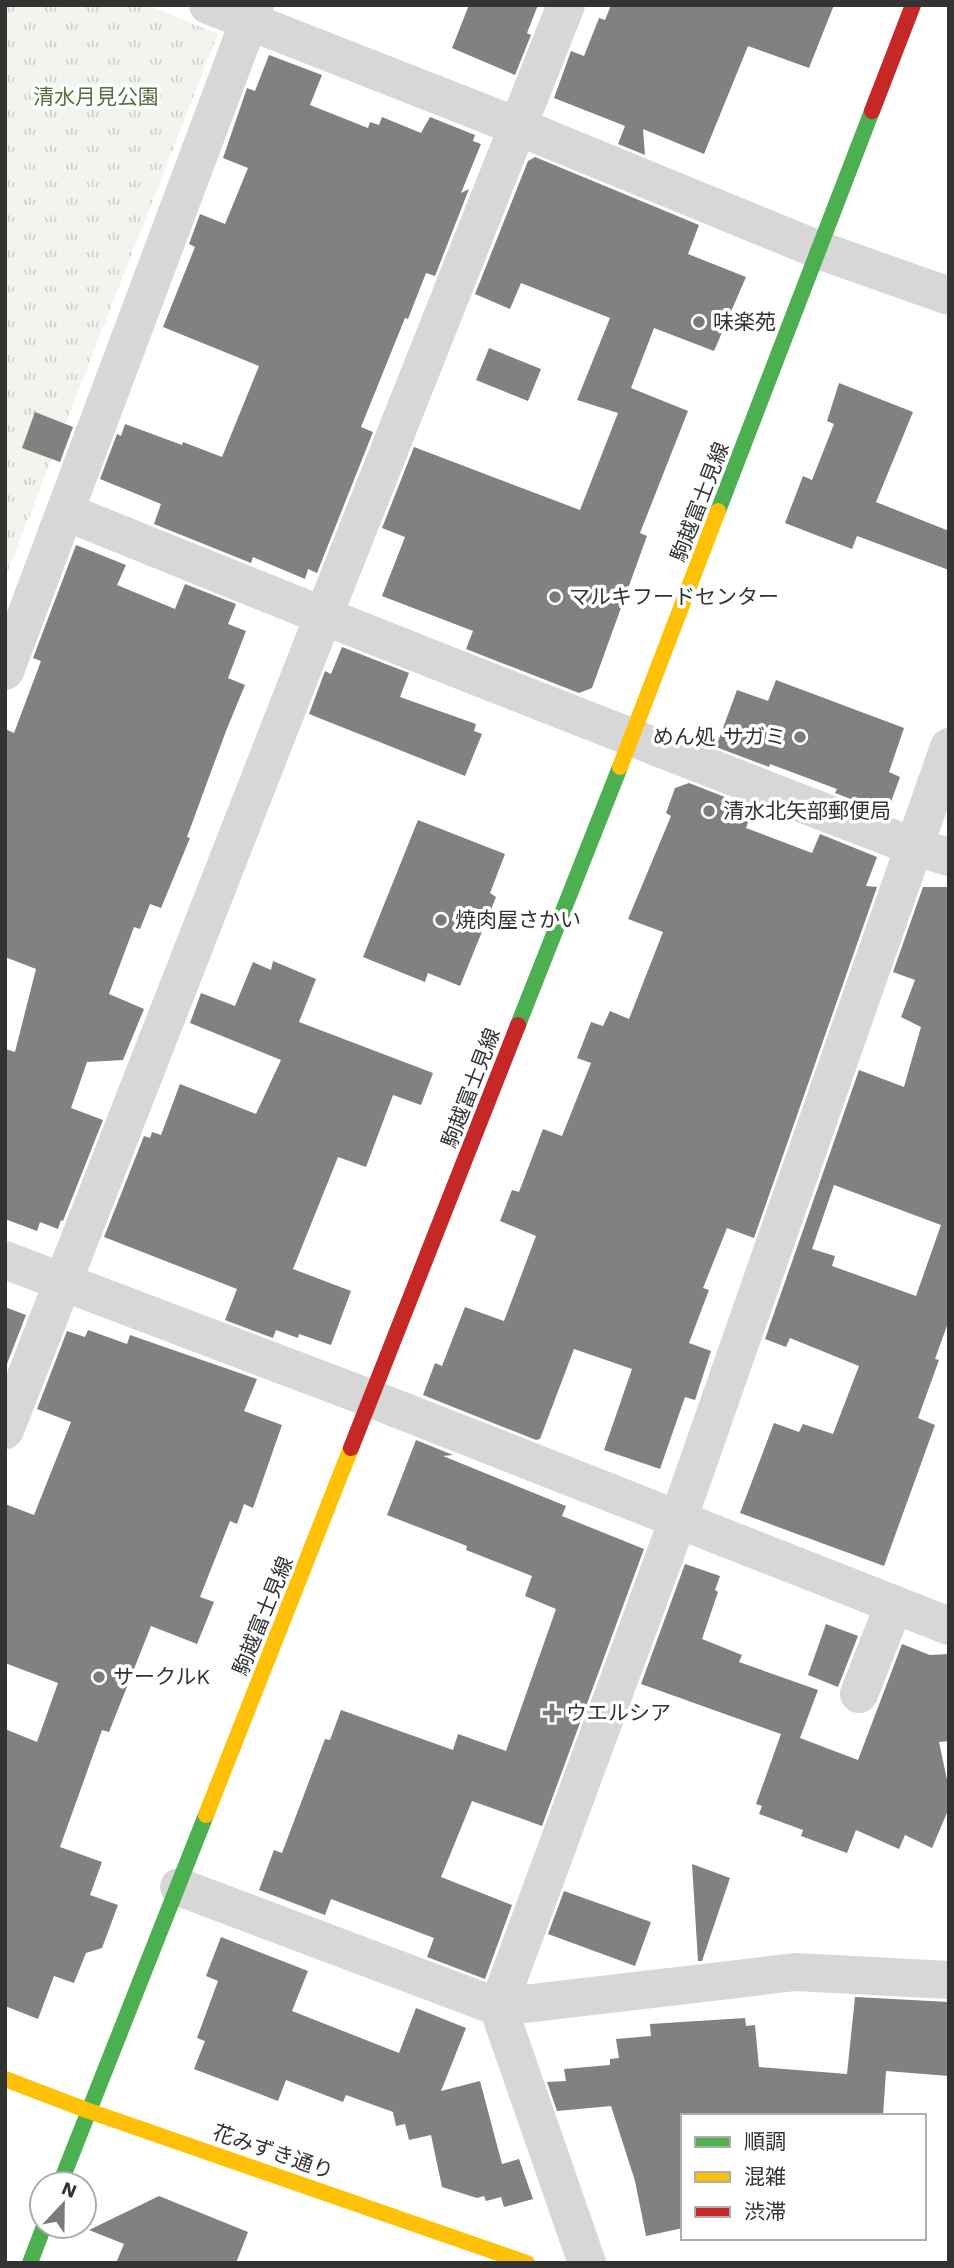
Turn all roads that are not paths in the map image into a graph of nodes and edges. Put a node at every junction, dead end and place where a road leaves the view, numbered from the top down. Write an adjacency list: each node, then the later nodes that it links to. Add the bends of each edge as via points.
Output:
1 (208, 5): 4 (street)
2 (566, 5): 5 (street)
3 (913, 5): 6 (main road, 駒越富士見線)
4 (252, 13): 5 (street); 8 (street)
5 (519, 127): 6 (street); 9 (street)
6 (819, 250): 7 (street); 11 (main road, 駒越富士見線)
7 (949, 296)
8 (66, 512): 9 (street); 10 (street)
9 (323, 617): 11 (street); 15 (street)
10 (5, 671)
11 (631, 738): 13 (street); 16 (main road, 駒越富士見線)
12 (949, 747): 13 (street)
13 (932, 852): 18 (street)
14 (5, 1260): 15 (street)
15 (65, 1282): 16 (street); 17 (street)
16 (372, 1399): 18 (street); 22 (main road, 駒越富士見線)
17 (5, 1430)
18 (678, 1520): 19 (street); 24 (street)
19 (894, 1605): 20 (street); 21 (street)
20 (949, 1626)
21 (859, 1694)
22 (179, 1887): 24 (street); 26 (main road, 駒越富士見線)
23 (949, 1980): 24 (street, via 796,1972)
24 (498, 2007): 31 (street)
25 (5, 2079): 26 (main road, 花みずき通り)
26 (89, 2111): 27 (main road, 駒越富士見線); 30 (main road, 花みずき通り)
27 (66, 2170)
28 (39, 2240): 29 (main road)
29 (30, 2263)
30 (527, 2263)
31 (587, 2263)

